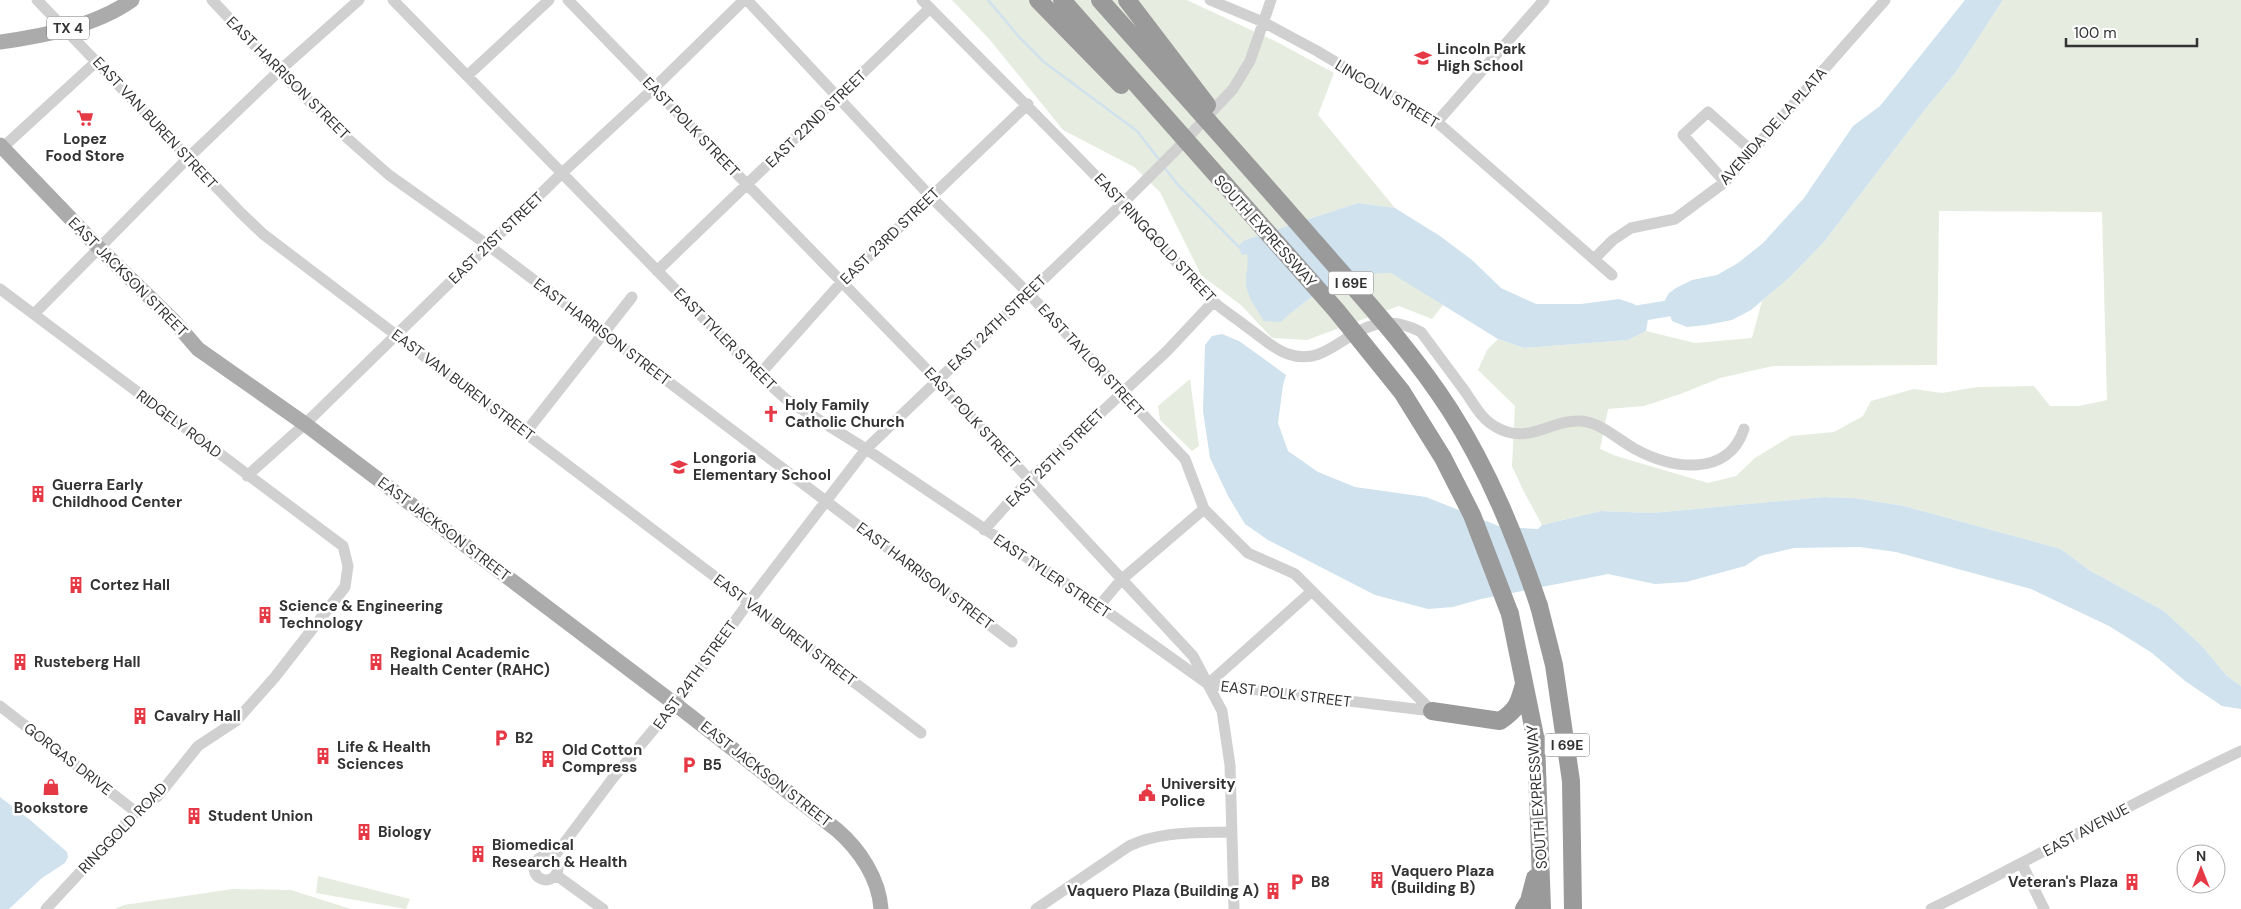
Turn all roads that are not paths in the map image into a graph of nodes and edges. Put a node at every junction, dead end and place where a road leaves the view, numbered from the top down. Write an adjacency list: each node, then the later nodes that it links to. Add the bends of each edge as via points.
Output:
1 (37, 0): 19 (street, EAST VAN BUREN STREET)
2 (132, 0): 19 (main road, TX 4)
3 (212, 0): 22 (street, EAST HARRISON STREET)
4 (359, 0): 22 (street)
5 (392, 0): 23 (street, EAST TYLER STREET)
6 (548, 0): 23 (street)
7 (568, 0): 24 (street, EAST POLK STREET)
8 (746, 0): 24 (street, EAST 21ST STREET); 25 (street, EAST TAYLOR STREET)
9 (1038, 0): 37 (highway, bridge)
10 (1062, 0): 37 (highway, SOUTH EXPRESSWAY / I 69E, bridge)
11 (1100, 0): 34 (highway, SOUTH EXPRESSWAY / I 69E, bridge)
12 (1127, 0): 34 (highway, bridge)
13 (1210, 0): 18 (street, LINCOLN STREET)
14 (1270, 0): 18 (street)
15 (1544, 0): 27 (street)
16 (1885, 0): 29 (street, AVENIDA DE LA PLATA)
17 (926, 4): 25 (street, EAST 22ND STREET); 26 (street, EAST RINGGOLD STREET)
18 (1263, 22): 27 (street, LINCOLN STREET); 36 (street, EAST 24TH STREET, via 1250,61 1233,89)
19 (66, 29): 20 (main road, TX 4); 21 (street, EAST VAN BUREN STREET)
20 (0, 42)
21 (97, 61): 28 (street); 30 (street, EAST VAN BUREN STREET)
22 (279, 71): 30 (street); 38 (street, EAST HARRISON STREET, via 389,175)
23 (467, 76): 31 (street, EAST TYLER STREET)
24 (653, 89): 31 (street, EAST 21ST STREET); 33 (street, EAST POLK STREET)
25 (839, 96): 33 (street, EAST 22ND STREET); 35 (street, EAST TAYLOR STREET)
26 (1028, 104): 35 (street, EAST 23RD STREET); 36 (street, EAST RINGGOLD STREET)
27 (1436, 122): 40 (street, LINCOLN STREET)
28 (1, 148): 39 (main road, EAST JACKSON STREET)
29 (1753, 152): 32 (street, AVENIDA DE LA PLATA); 32 (street, via 1708,112 1683,135)
30 (188, 158): 39 (street); 50 (street, EAST VAN BUREN STREET, via 263,234)
31 (561, 174): 38 (street, EAST 21ST STREET); 41 (street, EAST TYLER STREET)
32 (1725, 182): 40 (street, AVENIDA DE LA PLATA, via 1675,219 1631,228)
33 (747, 184): 41 (street, EAST 22ND STREET); 43 (street, EAST POLK STREET)
34 (1275, 195): 82 (highway, SOUTH EXPRESSWAY / I 69E, bridge, via 1403,343 1450,410 1502,508 1539,606 1554,665 1571,781)
35 (931, 197): 43 (street, EAST 23RD STREET); 45 (street, EAST TAYLOR STREET)
36 (1122, 204): 45 (street, EAST 24TH STREET); 47 (street, EAST RINGGOLD STREET)
37 (1272, 238): 69 (highway, SOUTH EXPRESSWAY / I 69E, bridge, via 1360,338 1402,392 1424,427 1472,515 1510,614)
38 (489, 246): 49 (street, EAST HARRISON STREET); 50 (street, EAST 21ST STREET)
39 (98, 247): 48 (street); 54 (main road, EAST JACKSON STREET, via 198,349)
40 (1594, 259): 42 (street, LINCOLN STREET)
41 (658, 271): 51 (street, EAST TYLER STREET)
42 (1612, 275)
43 (841, 282): 51 (street, EAST 23RD STREET); 52 (street, EAST POLK STREET)
44 (0, 289): 48 (street, RIDGELY ROAD)
45 (1028, 293): 52 (street, EAST 24TH STREET); 53 (street, EAST TAYLOR STREET)
46 (632, 296): 49 (street)
47 (1213, 302): 53 (street, EAST 25TH STREET, via 1168,351); 55 (street, EAST RINGGOLD STREET, via 1274,347 1298,357 1325,352 1369,325 1382,322 1409,326 1421,332 1480,414 1509,433 1540,432 1569,422 1591,423 1635,449 1662,460 1700,465 1726,457 1735,449)
48 (34, 314): 58 (street, RIDGELY ROAD)
49 (604, 334): 56 (street); 60 (street, EAST HARRISON STREET)
50 (396, 335): 54 (street, EAST 21ST STREET); 56 (street, EAST VAN BUREN STREET)
51 (759, 375): 57 (street, EAST TYLER STREET, via 787,400)
52 (937, 380): 57 (street, EAST 24TH STREET); 59 (street, EAST POLK STREET)
53 (1122, 392): 59 (street, EAST 25TH STREET); 61 (street, EAST TAYLOR STREET, via 1185,459)
54 (305, 424): 58 (street, EAST 21ST STREET); 71 (main road, EAST JACKSON STREET)
55 (1744, 429)
56 (526, 432): 66 (street, EAST VAN BUREN STREET)
57 (866, 449): 60 (street, EAST 24TH STREET); 62 (street, EAST TYLER STREET)
58 (247, 476): 63 (street, RIDGELY ROAD, via 343,546)
59 (1030, 479): 62 (street, EAST 25TH STREET); 64 (street, EAST POLK STREET)
60 (828, 501): 66 (street, EAST 24TH STREET); 68 (street, EAST HARRISON STREET)
61 (1204, 509): 64 (street); 65 (street, EAST TAYLOR STREET, via 1248,553 1295,574)
62 (984, 530): 67 (street, EAST TYLER STREET)
63 (348, 566): 76 (street, RINGGOLD ROAD, via 346,587 275,677 236,721 198,746 158,796)
64 (1121, 580): 67 (street); 70 (street, EAST POLK STREET, via 1193,656)
65 (1312, 590): 70 (street); 73 (street, EAST TAYLOR STREET)
66 (748, 603): 71 (street, EAST 24TH STREET); 74 (street, EAST VAN BUREN STREET)
67 (1099, 606): 70 (street, EAST TYLER STREET)
68 (1012, 642)
69 (1525, 681): 73 (highway, via 1519,704 1500,721); 78 (highway, SOUTH EXPRESSWAY / I 69E, via 1536,742)
70 (1208, 684): 73 (street, EAST POLK STREET); 77 (street, via 1222,711 1230,765)
71 (675, 704): 79 (street, EAST 24TH STREET, via 613,778); 85 (main road, EAST JACKSON STREET, via 853,845 872,878)
72 (0, 706): 76 (street, GORGAS DRIVE)
73 (1432, 711)
74 (921, 733)
75 (2241, 751): 80 (street, EAST AVENUE)
76 (136, 812): 83 (street, RINGGOLD ROAD)
77 (1230, 832): 86 (street, via 1175,833 1141,840); 87 (street)
78 (1541, 853): 88 (highway, via 1529,902); 89 (highway, SOUTH EXPRESSWAY / I 69E)
79 (553, 858): 81 (street, via 558,866); 81 (street, via 538,858 534,872 547,881)
80 (2022, 864): 92 (street, EAST AVENUE); 93 (street)
81 (556, 875): 84 (street)
82 (1573, 886): 90 (highway, SOUTH EXPRESSWAY / I 69E); 91 (highway)
83 (46, 909)
84 (603, 909)
85 (881, 909)
86 (1036, 909)
87 (1234, 909)
88 (1524, 909)
89 (1542, 909)
90 (1573, 909)
91 (1586, 909)
92 (1931, 909)
93 (2044, 909)

